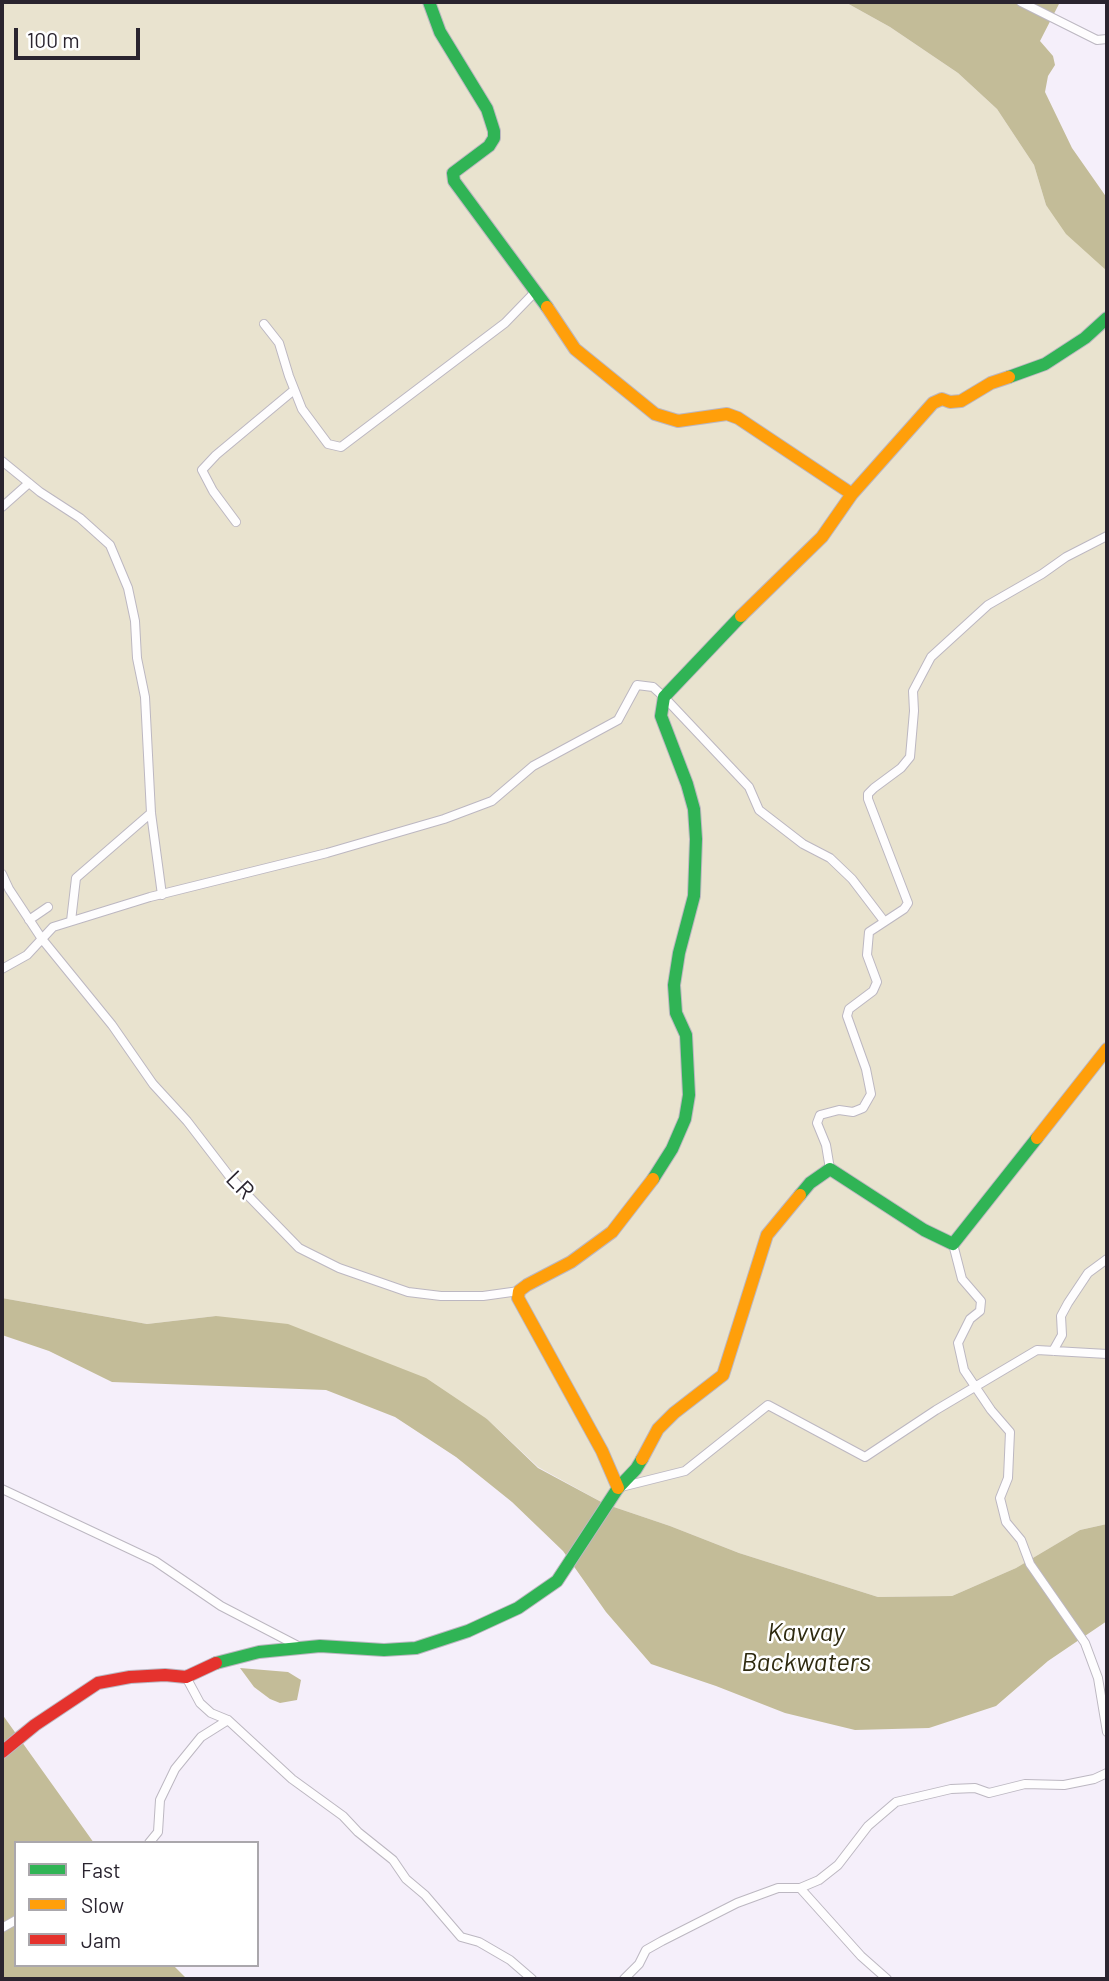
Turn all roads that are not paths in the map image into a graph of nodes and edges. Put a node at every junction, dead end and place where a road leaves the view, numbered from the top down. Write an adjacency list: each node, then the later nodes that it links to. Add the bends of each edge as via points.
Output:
1 (429, 2): 4 (street, via 440,32 487,109 494,131 489,146 453,173 454,181)
2 (1021, 2): 3 (street, via 1097,40)
3 (1107, 39)
4 (536, 290): 7 (street, via 505,323 341,447 328,444); 10 (street, via 575,349 655,414 678,421 727,414 738,418)
5 (1107, 318): 10 (street, via 1045,364 990,383 961,401 933,403)
6 (264, 324): 7 (street, via 279,343)
7 (294, 390): 12 (street, via 202,470)
8 (2, 461): 9 (street)
9 (29, 483): 11 (street); 15 (street, via 80,517 110,545 128,588 145,697)
10 (852, 494): 14 (street, via 822,537)
11 (2, 507)
12 (236, 522)
13 (1107, 536): 20 (street, via 988,605 938,650 922,671 913,691 910,757 868,794 908,903)
14 (664, 697): 17 (street, via 653,687 637,685 618,720 533,766 492,801 327,853); 20 (street, via 749,787 760,810 803,844 830,858); 28 (street, via 661,716 687,784 696,839 694,896 674,985 676,1013 686,1035 689,1095 685,1119 673,1150 612,1232)
15 (151, 813): 17 (street); 21 (street, via 76,878)
16 (2, 874): 19 (street, LR)
17 (162, 894): 21 (street)
18 (48, 907): 19 (street)
19 (29, 920): 22 (street, LR)
20 (884, 920): 25 (street, via 869,932 867,940 877,982 846,1016 870,1094 863,1108 820,1115 817,1123)
21 (71, 921): 22 (street, via 53,927)
22 (42, 939): 23 (street, via 27,955); 28 (street, LR, via 230,1177 299,1248 339,1268 408,1292 483,1296)
23 (2, 969)
24 (1107, 1049): 26 (street)
25 (830, 1169): 26 (street); 32 (street, via 810,1183 767,1235 723,1375 666,1421 636,1469)
26 (953, 1244): 31 (street, via 962,1279 981,1301 980,1311 958,1343 964,1370)
27 (1107, 1259): 29 (street, via 1088,1273 1068,1304 1061,1317 1062,1335)
28 (519, 1291): 32 (street, via 534,1330)
29 (1053, 1351): 30 (street); 31 (street, via 1038,1350)
30 (1107, 1354)
31 (976, 1387): 32 (street, via 865,1457 768,1405 685,1471); 37 (street, via 1010,1432 1007,1478 1000,1498 1006,1521 1090,1654)
32 (618, 1488): 34 (street, via 558,1581 518,1608 468,1631 416,1647)
33 (2, 1489): 34 (street, via 155,1562 221,1606)
34 (302, 1648): 35 (street, via 227,1660)
35 (186, 1677): 36 (street, via 200,1703); 38 (street, via 130,1677 98,1683)
36 (228, 1720): 40 (street, via 201,1737 174,1769 160,1800 158,1832); 42 (street, via 292,1779 393,1860 461,1937 510,1960)
37 (1107, 1732)
38 (2, 1752)
39 (1107, 1773): 41 (street, via 1064,1785 1025,1784 989,1793 975,1788 951,1789 906,1798 883,1811 828,1873)
40 (151, 1841)
41 (800, 1888): 43 (street, via 778,1888 737,1903 662,1941 646,1950); 44 (street)
42 (532, 1979)
43 (624, 1979)
44 (887, 1979)

